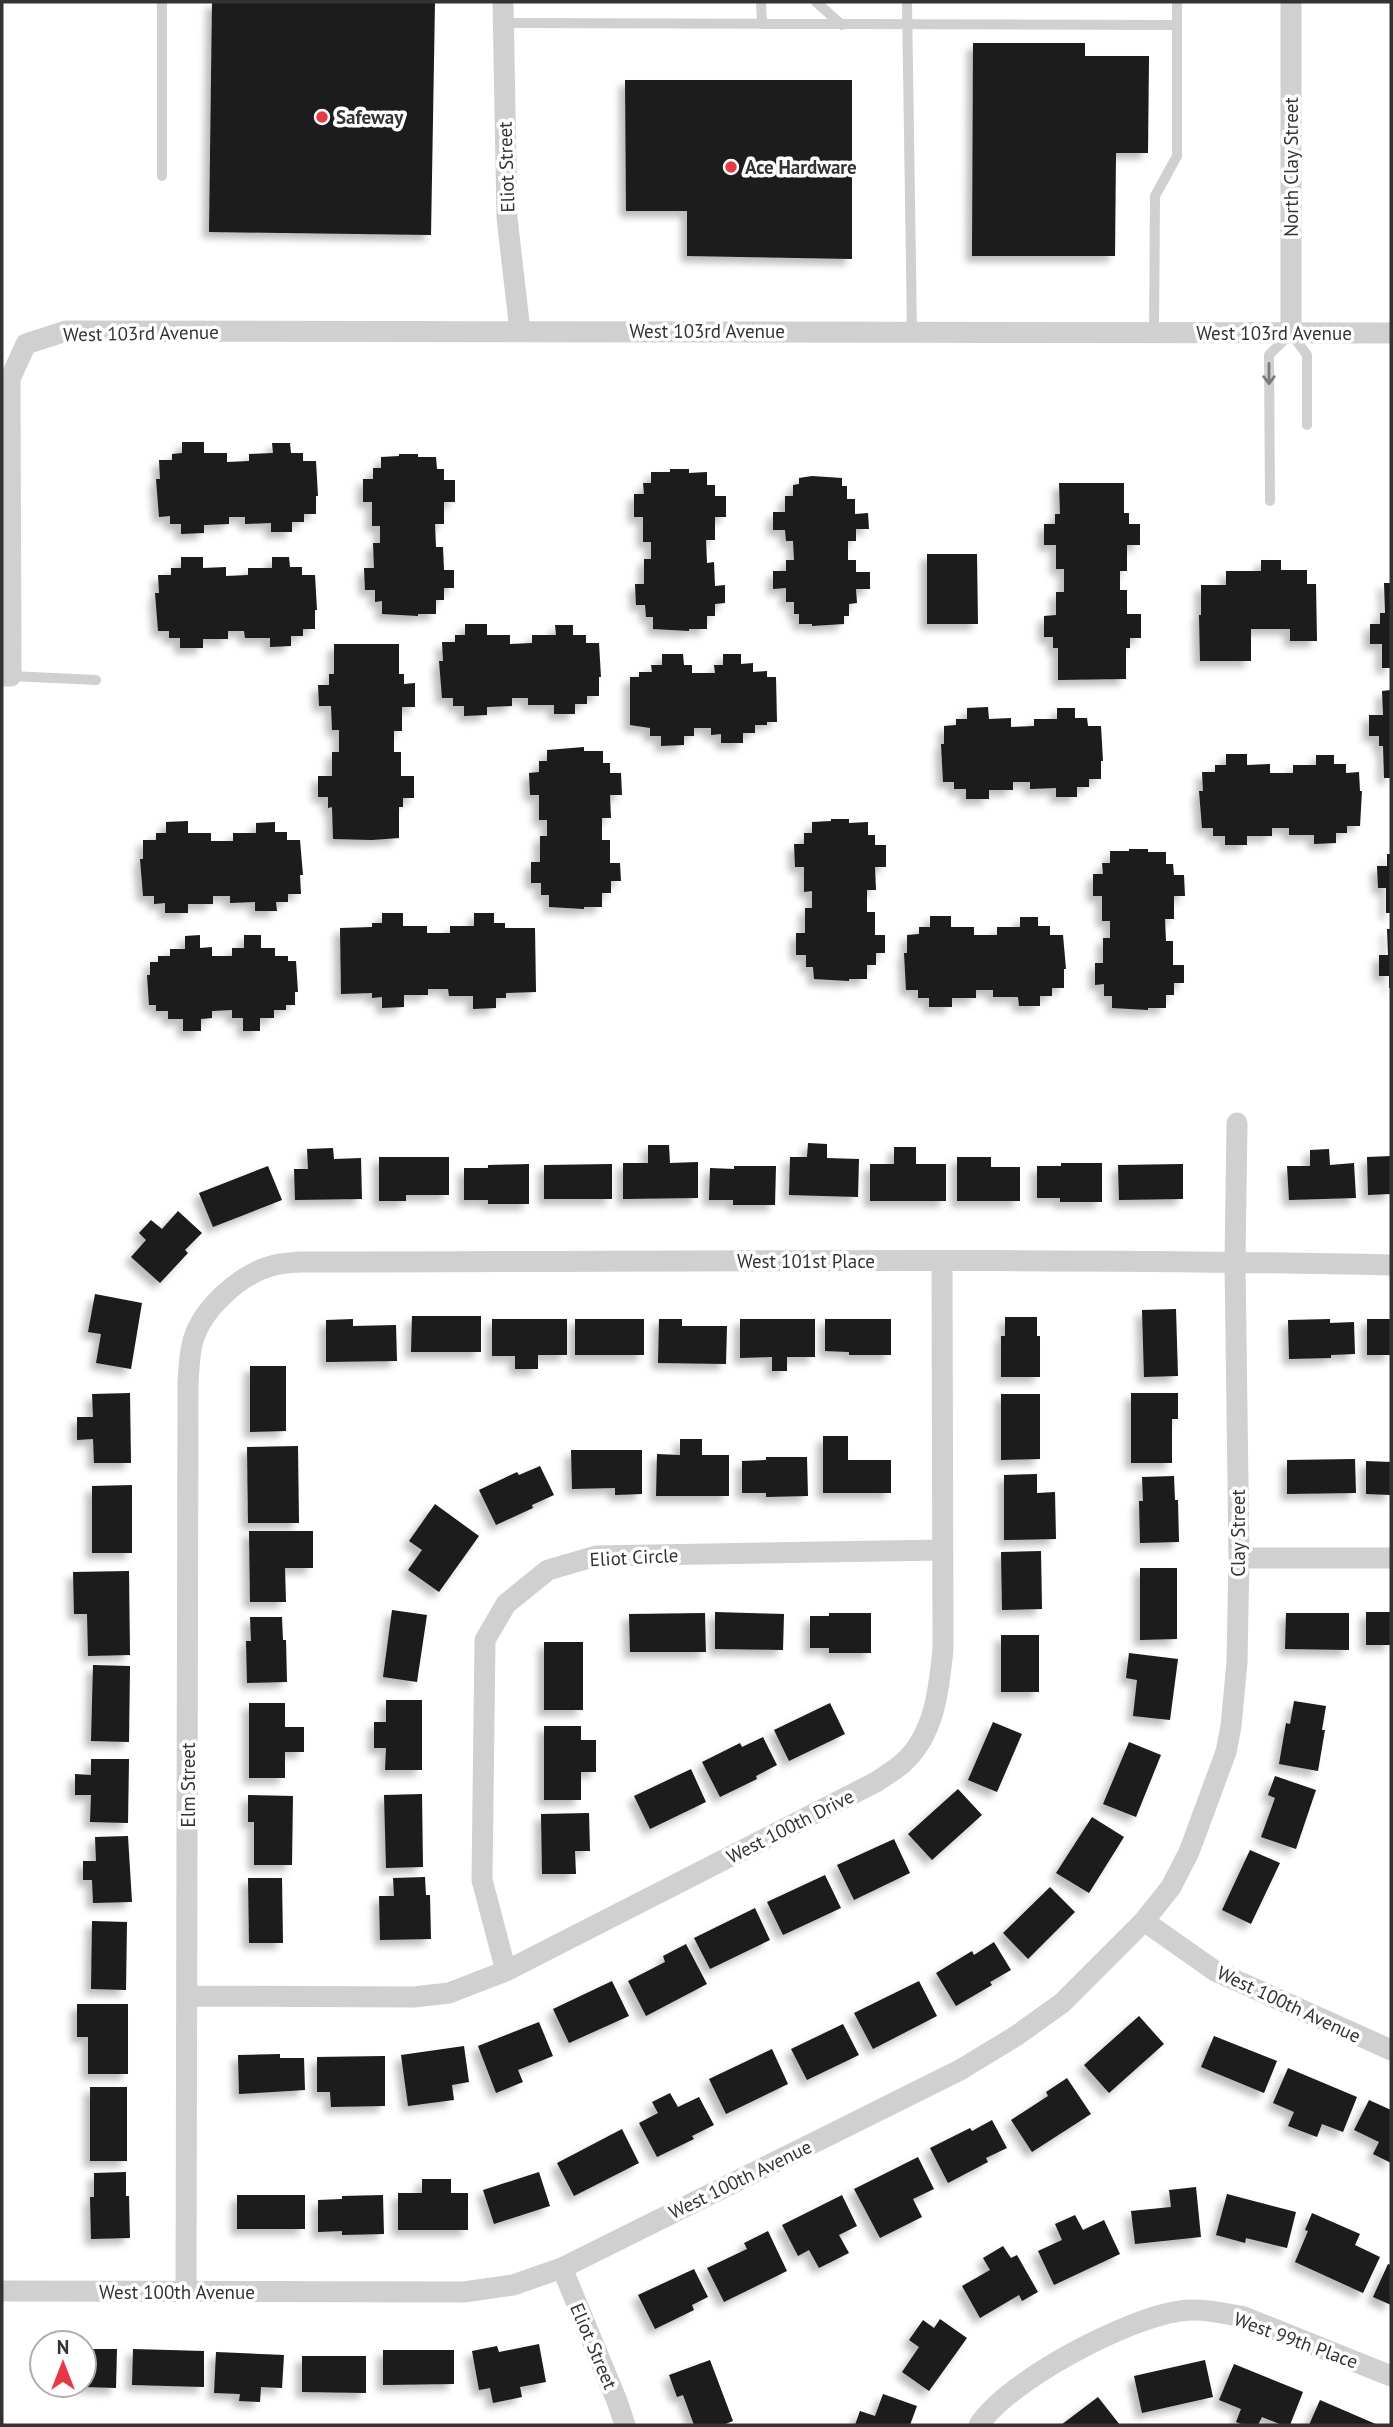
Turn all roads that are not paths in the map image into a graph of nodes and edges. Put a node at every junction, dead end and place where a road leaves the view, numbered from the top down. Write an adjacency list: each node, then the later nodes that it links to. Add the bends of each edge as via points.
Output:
1 (162, 2): 12 (lane)
2 (761, 2): 8 (lane)
3 (816, 2): 9 (lane)
4 (907, 2): 10 (lane)
5 (1177, 2): 11 (lane)
6 (1291, 2): 16 (street, North Clay Street)
7 (503, 13): 8 (lane); 13 (street, Eliot Street, via 507,218)
8 (762, 24): 9 (lane)
9 (842, 24): 10 (lane)
10 (907, 24): 11 (lane); 14 (lane)
11 (1177, 25): 15 (lane, via 1177,156 1155,196)
12 (162, 176)
13 (520, 331): 14 (street, West 103rd Avenue); 20 (street, West 103rd Avenue, via 66,331 26,344 10,379)
14 (912, 332): 15 (street, West 103rd Avenue)
15 (1154, 333): 16 (street, West 103rd Avenue)
16 (1291, 333): 17 (street, West 103rd Avenue); 18 (lane, via 1307,355); 19 (lane, one-way to 19, via 1269,355)
17 (1391, 333)
18 (1307, 425)
19 (1270, 501)
20 (6, 504): 21 (street)
21 (7, 676): 22 (lane)
22 (96, 680)
23 (1237, 1123): 25 (street, Clay Street)
24 (942, 1261): 25 (street, West 101st Place); 27 (street, West 101st Place, via 299,1262 261,1269); 28 (street, West 100th Drive)
25 (1235, 1262): 26 (street, West 101st Place); 29 (street, Clay Street)
26 (1391, 1265)
27 (229, 1292): 33 (street, Elm Street, via 211,1305 199,1325 188,1383)
28 (942, 1550): 32 (street, West 100th Drive, via 940,1681 921,1742 903,1763 876,1782); 32 (street, Eliot Circle, via 596,1556 548,1570 506,1604 485,1640 482,1880)
29 (1239, 1558): 30 (street); 31 (street, Clay Street, via 1237,1662 1226,1752 1189,1852 1171,1887)
30 (1391, 1558)
31 (1144, 1921): 34 (street, West 100th Avenue, via 1215,1970); 35 (street, West 100th Avenue, via 1062,2003 960,2070)
32 (506, 1971): 33 (street, West 100th Drive, via 449,1993 414,1997)
33 (188, 1996): 37 (street, Elm Street)
34 (1391, 2050)
35 (562, 2268): 37 (street, West 100th Avenue, via 513,2285 464,2292); 39 (street, Eliot Street)
36 (2, 2291): 37 (street, West 100th Avenue)
37 (186, 2292)
38 (1391, 2376): 40 (street, West 99th Place, via 1244,2317 1199,2310 1163,2314 1035,2374 1014,2388)
39 (625, 2425)
40 (979, 2425)

